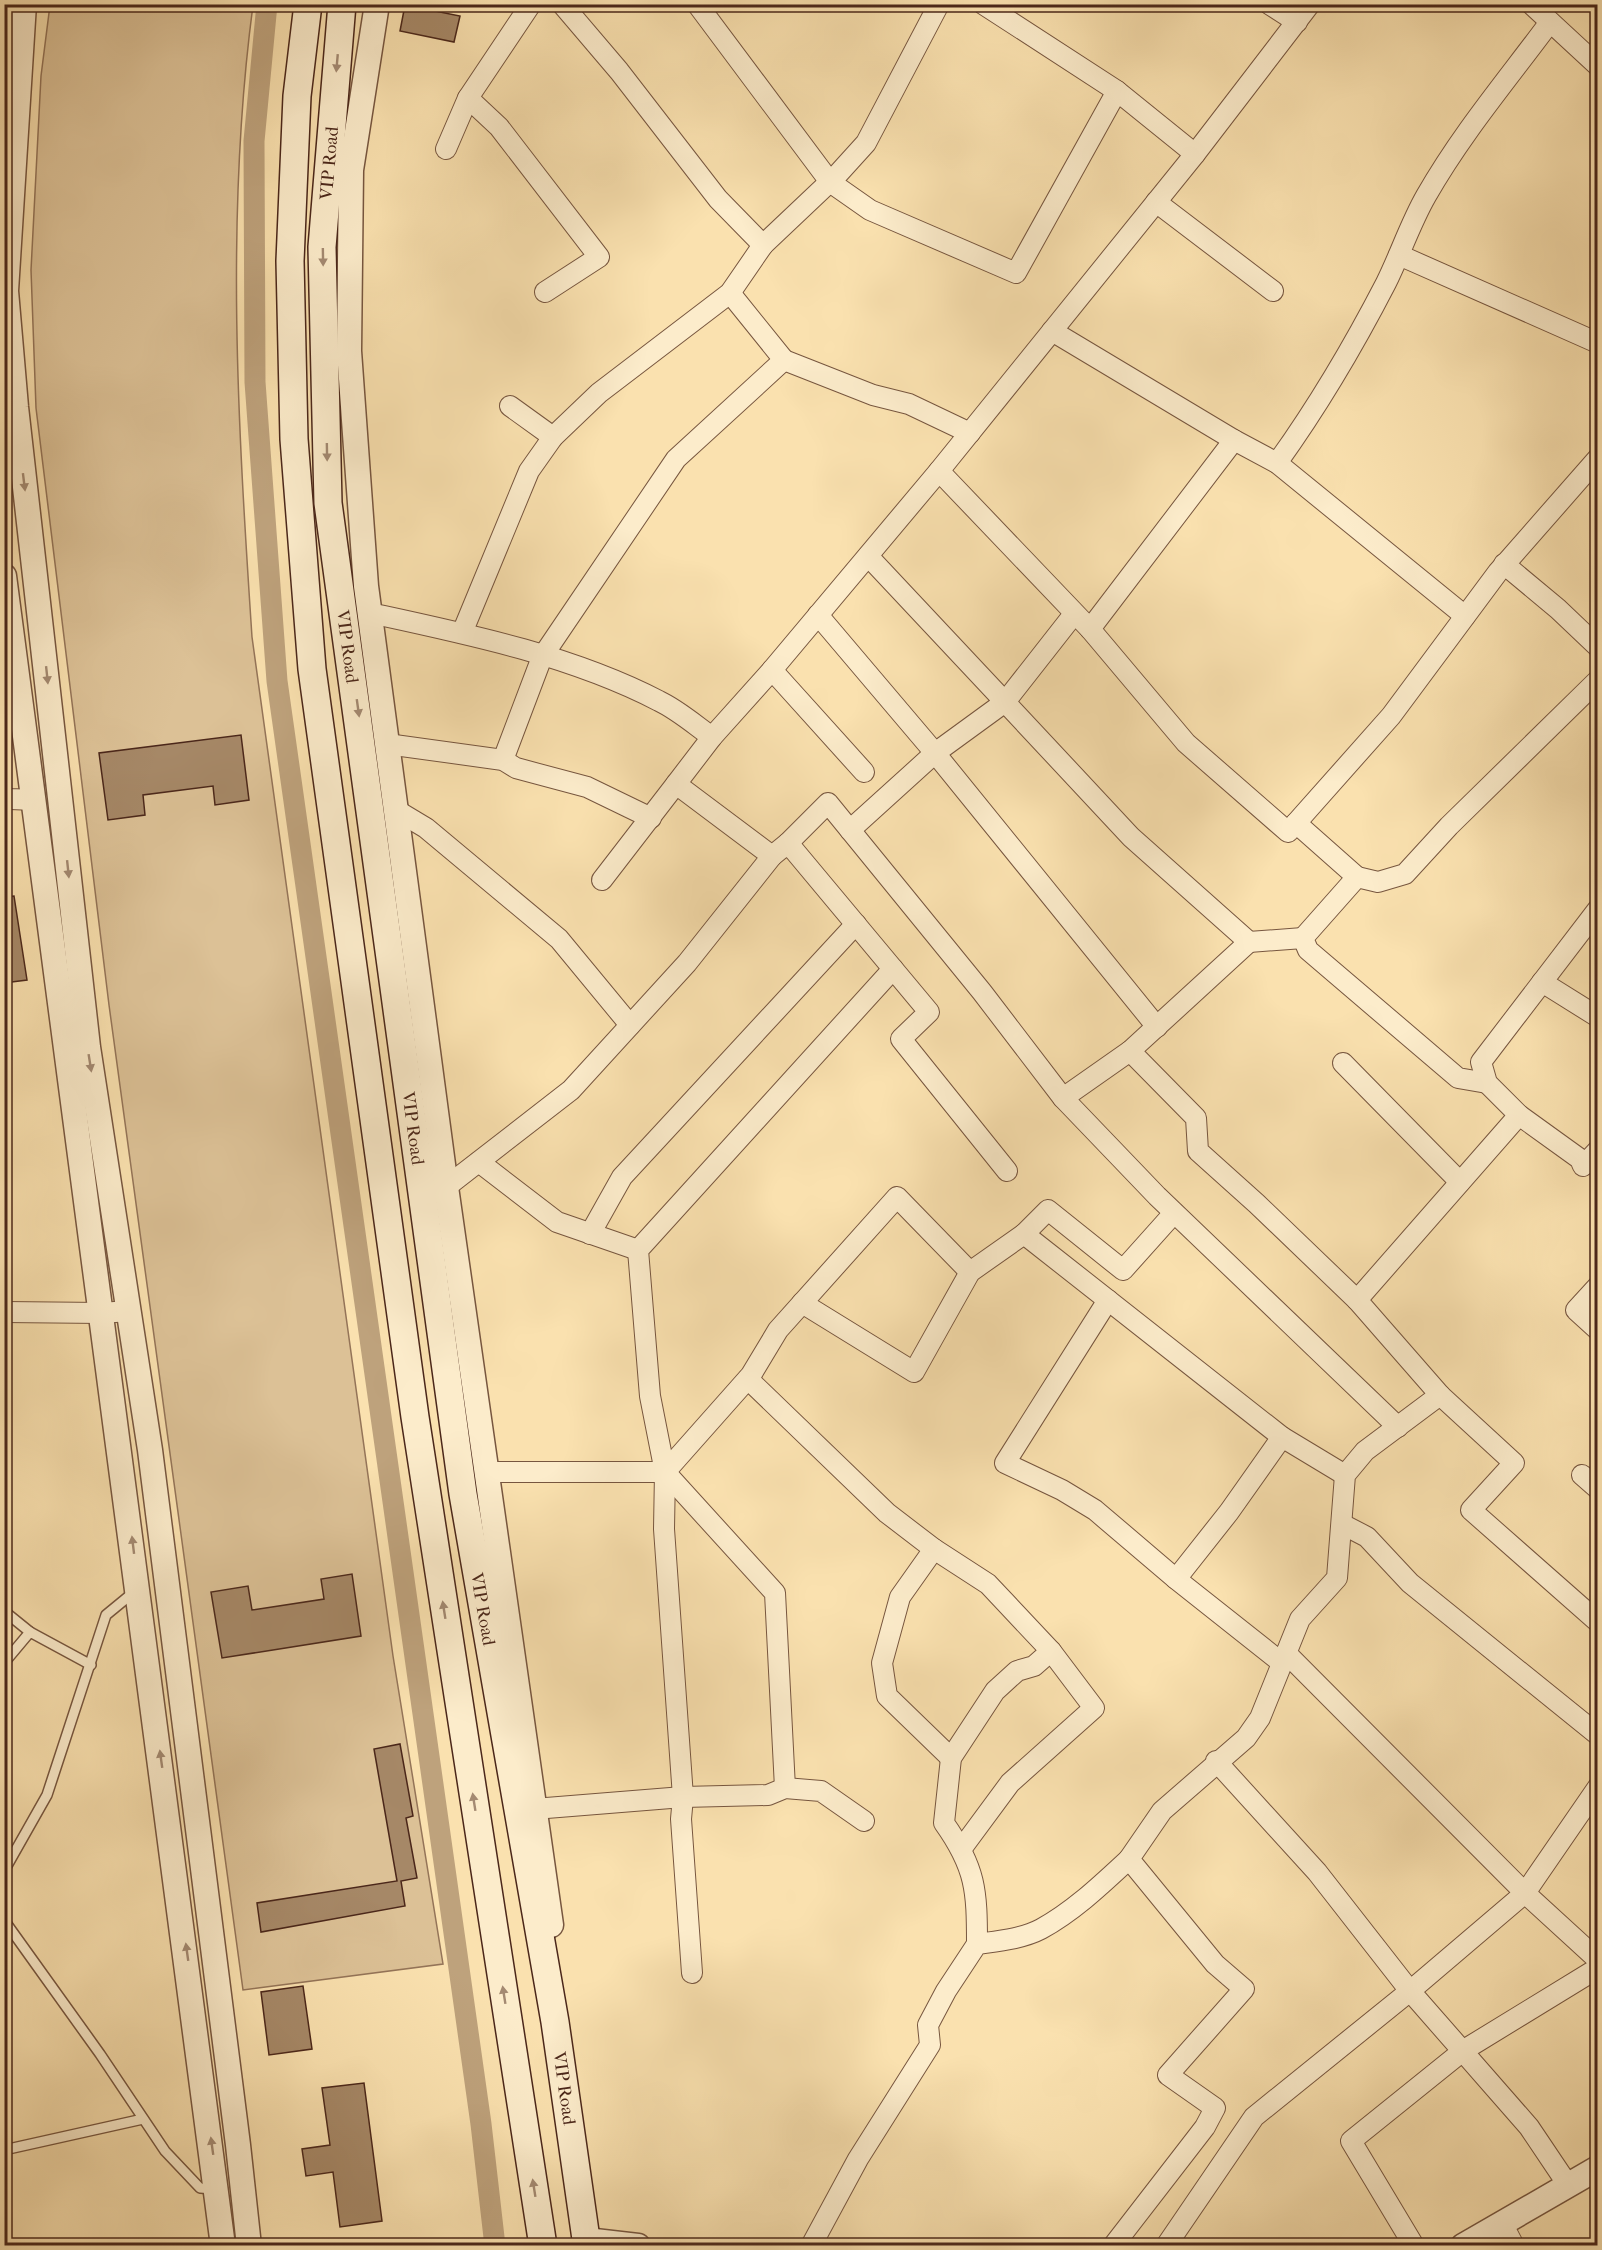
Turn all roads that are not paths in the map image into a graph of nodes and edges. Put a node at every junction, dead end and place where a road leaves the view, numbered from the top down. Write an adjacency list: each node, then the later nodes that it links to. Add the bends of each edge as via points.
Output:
1 (24, 4): 96 (street, one-way to 96, via 6,291 15,407 88,1047)
2 (308, 4): 148 (main road, VIP Road, one-way to 2, via 415,1417 312,669 294,439 290,261 297,96)
3 (342, 4): 145 (main road, VIP Road, one-way to 145, via 322,247 328,502 463,1494)
4 (377, 4): 40 (street, VIP Road, via 351,170 350,329)
5 (531, 4): 17 (street)
6 (562, 4): 22 (street, via 620,70 718,199)
7 (697, 4): 20 (street)
8 (939, 4): 20 (street, via 866,143)
9 (983, 4): 16 (street)
10 (1269, 4): 13 (street)
11 (1310, 4): 13 (street)
12 (1531, 4): 14 (street)
13 (1297, 21): 19 (street)
14 (1550, 22): 15 (street); 23 (street, via 1460,138 1424,199)
15 (1598, 66)
16 (1117, 91): 19 (street); 20 (street, via 1016,273 870,210)
17 (468, 98): 18 (street); 25 (street, via 499,127 599,257)
18 (446, 148)
19 (1195, 154): 21 (street)
20 (830, 182): 22 (street)
21 (1156, 202): 24 (street); 27 (street)
22 (763, 246): 26 (street)
23 (1398, 255): 28 (street); 35 (street, via 1309,420)
24 (1273, 291)
25 (545, 292)
26 (730, 293): 29 (street); 32 (street, via 599,393)
27 (1052, 331): 31 (street); 33 (street)
28 (1598, 343)
29 (784, 360): 31 (street, via 873,395 909,404); 48 (street, via 676,459)
30 (510, 406): 32 (street)
31 (970, 433): 36 (street)
32 (553, 437): 46 (street, via 529,471)
33 (1234, 440): 35 (street); 45 (street)
34 (1598, 458): 38 (street)
35 (1277, 463): 43 (street)
36 (939, 471): 37 (street); 41 (street)
37 (868, 556): 42 (street); 51 (street)
38 (1504, 564): 43 (street); 47 (street)
39 (4, 576): 44 (street)
40 (370, 613): 46 (street); 53 (street, VIP Road)
41 (1074, 614): 45 (street); 51 (street)
42 (818, 615): 49 (street); 54 (street)
43 (1465, 616): 62 (street, via 1391,716)
44 (8, 623): 59 (street)
45 (1090, 629): 62 (street, via 1186,742 1288,832)
46 (462, 633): 48 (street)
47 (1598, 647)
48 (542, 657): 52 (street, via 606,677 661,702); 55 (street)
49 (772, 670): 52 (street); 56 (street)
50 (1598, 680): 66 (street, via 1405,874 1378,882)
51 (1005, 702): 54 (street); 71 (street, via 1131,837)
52 (712, 737): 57 (street)
53 (387, 744): 55 (street); 60 (street, VIP Road)
54 (935, 753): 63 (street); 76 (street)
55 (503, 760): 61 (street, via 516,768 587,787)
56 (864, 772)
57 (676, 784): 61 (street); 65 (street)
58 (4, 796): 59 (street)
59 (35, 800): 98 (street)
60 (396, 810): 75 (street, via 426,828 559,939); 86 (street, VIP Road)
61 (651, 818): 67 (street)
62 (1296, 823): 66 (street)
63 (850, 830): 64 (street, via 828,803); 80 (street)
64 (788, 843): 65 (street); 69 (street)
65 (772, 856): 75 (street, via 687,963)
66 (1357, 877): 70 (street)
67 (602, 880)
68 (1598, 909): 73 (street)
69 (856, 924): 72 (street); 88 (street, via 622,1177)
70 (1303, 938): 71 (street); 79 (street, via 1308,950 1458,1078)
71 (1249, 942): 76 (street)
72 (893, 969): 84 (street, via 929,1012 901,1039); 90 (street)
73 (1542, 982): 74 (street); 79 (street, via 1481,1062)
74 (1598, 1017)
75 (630, 1025): 83 (street, via 571,1090)
76 (1157, 1027): 77 (street)
77 (1130, 1052): 80 (street); 94 (street, via 1196,1118 1198,1151)
78 (1343, 1063): 85 (street)
79 (1487, 1083): 81 (street)
80 (1064, 1098): 87 (street)
81 (1519, 1115): 82 (street, via 1580,1159 1584,1166); 85 (street)
82 (1598, 1150)
83 (479, 1162): 86 (street); 88 (street, via 557,1222)
84 (1007, 1171)
85 (1460, 1182): 94 (street)
86 (446, 1187): 104 (street, VIP Road)
87 (1174, 1213): 89 (street, via 1123,1270 1048,1210); 102 (street)
88 (590, 1234): 90 (street)
89 (1024, 1234): 91 (street); 93 (street)
90 (638, 1250): 105 (street, via 650,1396)
91 (970, 1272): 95 (street, via 914,1372); 95 (street, via 897,1197)
92 (1598, 1286): 99 (street, via 1576,1310)
93 (1108, 1300): 103 (street); 111 (street, via 1005,1463 1095,1510)
94 (1357, 1300): 101 (street)
95 (802, 1303): 100 (street, via 778,1330)
96 (128, 1311): 98 (street); 147 (street, via 166,1580)
97 (4, 1312): 98 (street)
98 (102, 1313): 112 (street, one-way to 98)
99 (1598, 1330)
100 (748, 1378): 105 (street); 110 (street, via 887,1513)
101 (1440, 1395): 102 (street); 114 (street, via 1514,1463 1471,1510)
102 (1398, 1427): 107 (street, via 1365,1451)
103 (1282, 1437): 107 (street); 111 (street)
104 (487, 1472): 105 (street); 126 (street, VIP Road)
105 (665, 1472): 124 (street, via 775,1593); 125 (street, via 664,1528)
106 (1582, 1474): 108 (street)
107 (1345, 1475): 109 (street)
108 (1598, 1489)
109 (1342, 1524): 117 (street, via 1338,1578 1300,1619); 120 (street, via 1367,1538 1410,1583)
110 (934, 1549): 116 (street, via 988,1584); 121 (street, via 900,1597 882,1663 887,1696)
111 (1176, 1580): 117 (street)
112 (139, 1589): 119 (lane, via 106,1615); 143 (street, one-way to 112)
113 (4, 1611): 115 (lane)
114 (1598, 1622)
115 (30, 1632): 118 (lane); 119 (lane)
116 (1051, 1651): 121 (street, via 1034,1666 1017,1671 995,1691); 128 (street, via 1094,1708 1010,1783)
117 (1284, 1658): 122 (street, via 1246,1738); 131 (street)
118 (4, 1663)
119 (91, 1665): 130 (lane, via 47,1795)
120 (1598, 1735)
121 (951, 1758): 128 (street, via 944,1823)
122 (1216, 1761): 129 (street, via 1162,1811); 137 (street, via 1317,1872)
123 (1598, 1787): 131 (street)
124 (785, 1788): 125 (street, via 768,1795); 127 (street, via 821,1791)
125 (683, 1797): 126 (street); 136 (street, via 681,1819)
126 (534, 1809): 145 (street, VIP Road)
127 (864, 1821)
128 (962, 1848): 133 (street, via 977,1892)
129 (1129, 1859): 133 (street, via 1092,1894 1040,1929 1011,1939); 151 (street, via 1215,1964 1244,1989 1168,2075 1215,2108 1205,2127)
130 (4, 1871)
131 (1525, 1893): 134 (street); 137 (street)
132 (4, 1920): 139 (lane)
133 (977, 1944): 150 (street, via 928,2025 930,2045 858,2158)
134 (1598, 1960)
135 (1598, 1968): 138 (street)
136 (692, 1973)
137 (1410, 1991): 138 (street); 152 (street, via 1254,2117)
138 (1464, 2050): 142 (street, via 1529,2127); 153 (street, via 1351,2141)
139 (143, 2119): 140 (lane); 143 (lane, via 165,2151 200,2188)
140 (4, 2150)
141 (1598, 2168): 142 (street)
142 (1568, 2185): 144 (street)
143 (218, 2189): 146 (street)
144 (1502, 2223): 154 (street); 155 (street)
145 (592, 2243): 149 (street)
146 (224, 2246)
147 (249, 2246)
148 (543, 2246)
149 (638, 2246)
150 (811, 2246)
151 (1113, 2246)
152 (1166, 2246)
153 (1414, 2246)
154 (1463, 2246)
155 (1514, 2246)

